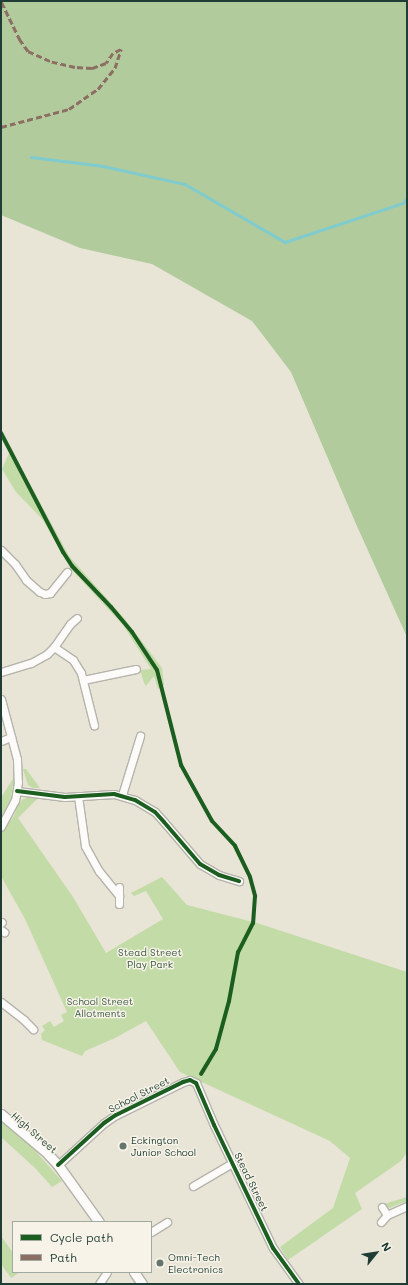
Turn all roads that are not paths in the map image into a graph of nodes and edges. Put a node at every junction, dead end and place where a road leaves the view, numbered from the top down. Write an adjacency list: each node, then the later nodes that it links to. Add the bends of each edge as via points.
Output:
1 (1, 550): 2 (street, via 32,587 45,594 52,590)
2 (67, 572)
3 (77, 618): 4 (street, via 66,628)
4 (54, 647): 6 (street, via 40,659); 7 (street, via 73,660)
5 (136, 669): 7 (street)
6 (1, 672)
7 (83, 680): 9 (street)
8 (1, 699): 11 (street)
9 (91, 721)
10 (140, 736): 15 (street)
11 (11, 737): 12 (street); 13 (street, via 18,770)
12 (1, 740)
13 (18, 790): 14 (street, via 65,797); 16 (street, via 11,811)
14 (78, 796): 15 (street); 19 (street, via 85,846 99,871)
15 (122, 796): 17 (street, via 135,800 155,812 200,864 219,875)
16 (1, 826)
17 (239, 881)
18 (120, 887): 19 (street)
19 (119, 896): 20 (street)
20 (119, 904)
21 (1, 1002): 22 (street)
22 (33, 1029)
23 (196, 1083): 25 (street, Stead Street); 26 (street, School Street, via 190,1080 183,1082 116,1115)
24 (1, 1114): 26 (main road, High Street)
25 (232, 1163): 27 (street); 39 (street, Stead Street, via 273,1248)
26 (58, 1165): 31 (main road, High Street)
27 (193, 1186)
28 (407, 1206): 30 (street)
29 (382, 1208): 30 (street)
30 (387, 1215): 33 (street)
31 (98, 1221)
32 (167, 1222): 34 (street)
33 (381, 1222)
34 (152, 1231)
35 (106, 1273): 37 (street)
36 (135, 1273): 38 (main road)
37 (99, 1284)
38 (142, 1284)
39 (299, 1284)

